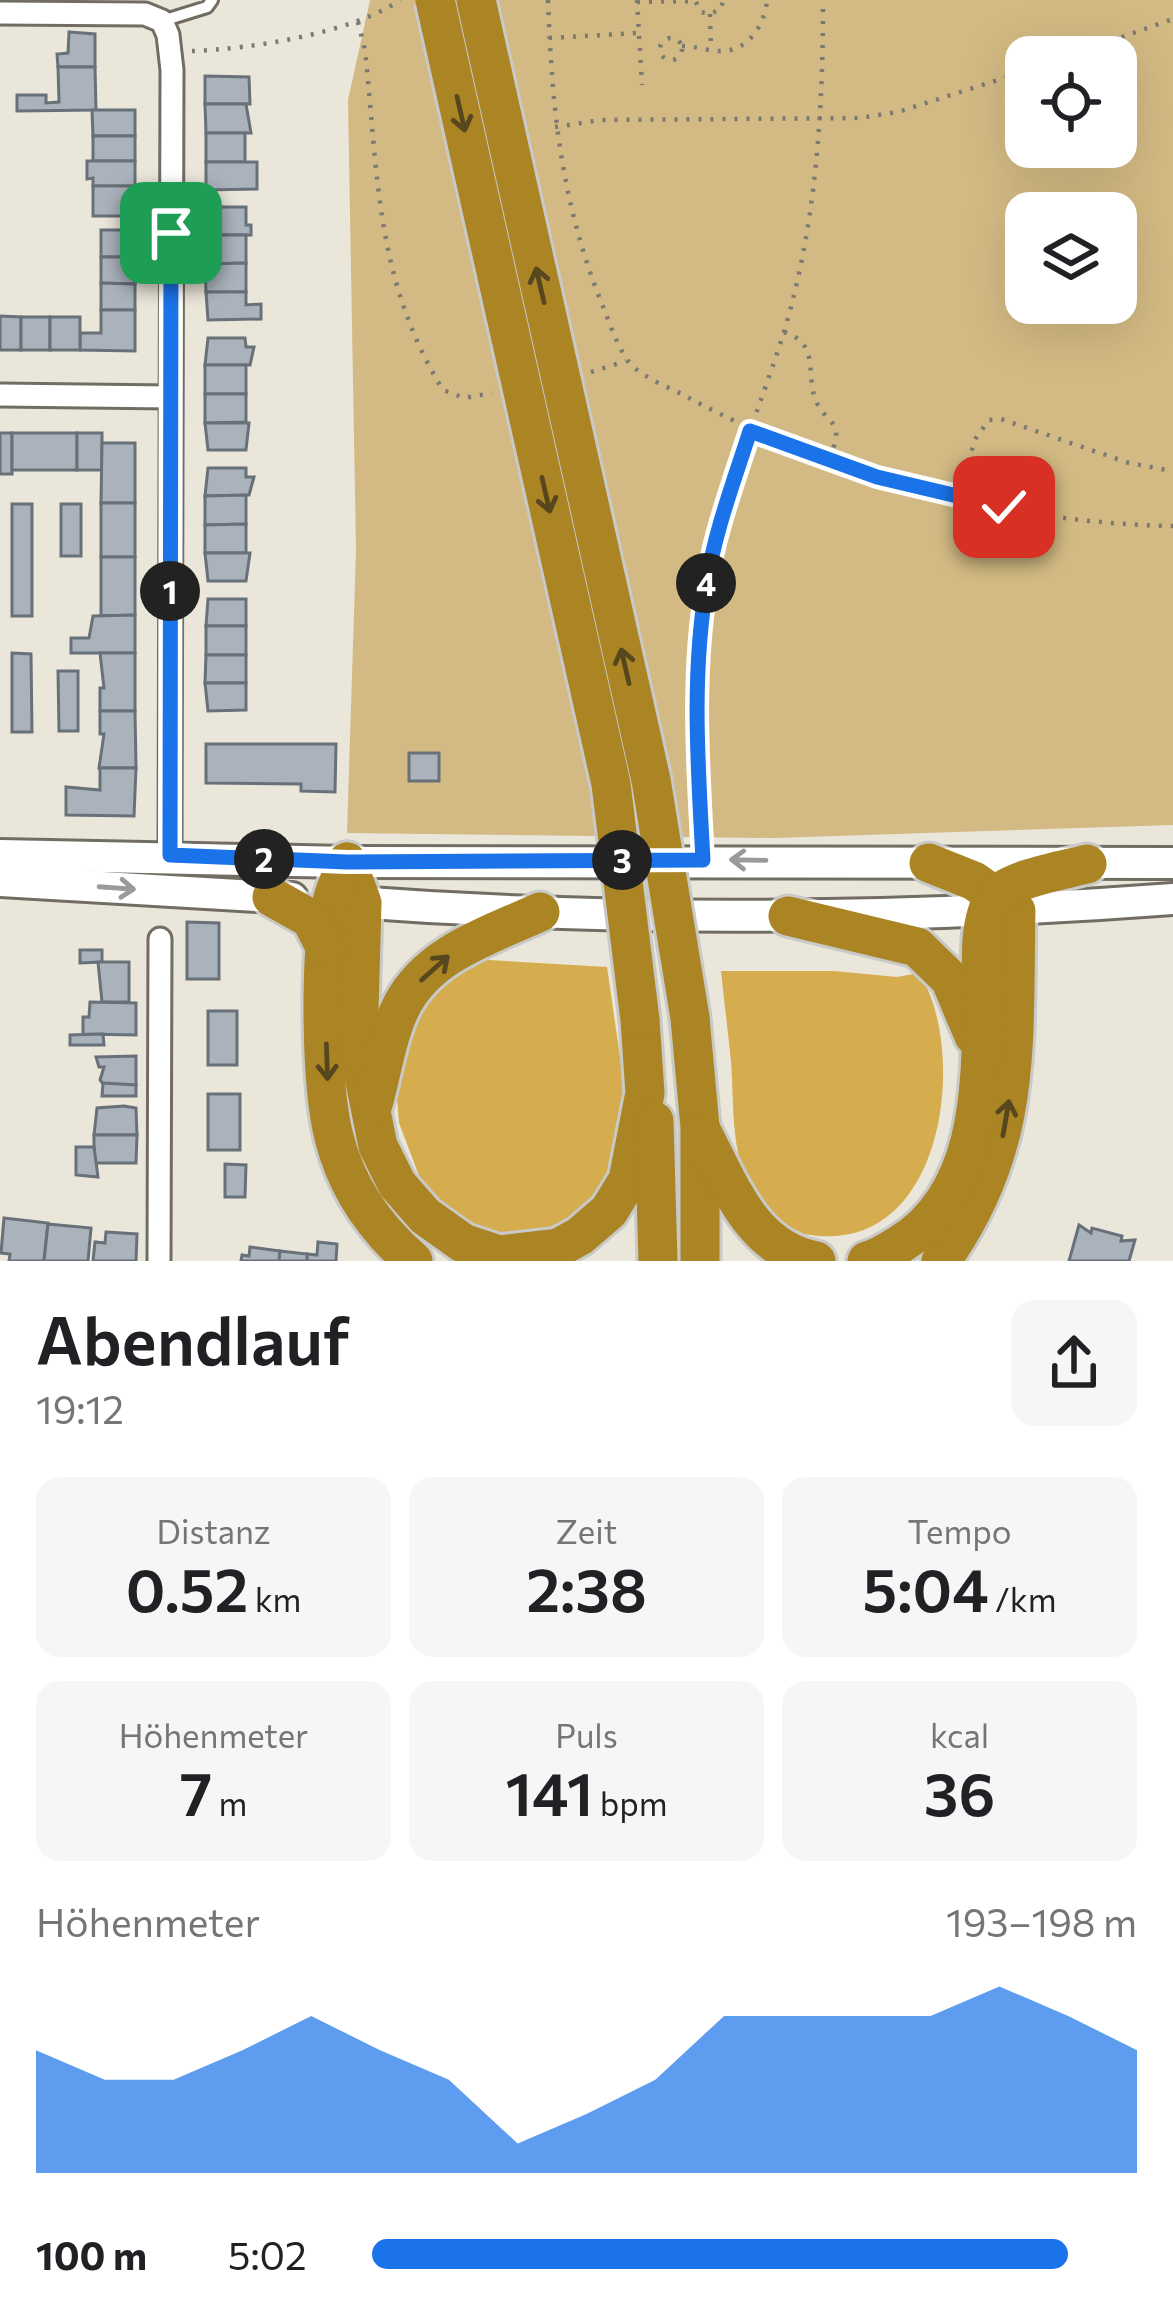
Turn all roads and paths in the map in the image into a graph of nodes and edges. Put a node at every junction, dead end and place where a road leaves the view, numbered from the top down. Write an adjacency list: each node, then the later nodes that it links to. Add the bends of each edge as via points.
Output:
1 (212, 0): 15 (lane)
2 (400, 0): 16 (path)
3 (435, 0): 55 (highway, one-way to 55, bridge, via 611,784)
4 (476, 0): 57 (highway, one-way to 4, bridge, via 651,780)
5 (548, 0): 19 (path)
6 (723, 0): 7 (path); 13 (path)
7 (734, 0)
8 (767, 0): 21 (path, via 763,22 746,42)
9 (824, 0): 25 (path)
10 (637, 1): 11 (path); 17 (path)
11 (696, 1): 13 (path)
12 (0, 13): 15 (street, via 145,14)
13 (710, 14): 21 (path)
14 (1173, 19): 18 (path)
15 (162, 21): 22 (street)
16 (358, 22): 22 (path); 30 (path, via 382,236 406,309 443,390 464,398)
17 (638, 33): 19 (path); 24 (path)
18 (1125, 36)
19 (549, 38): 26 (path)
20 (682, 46): 21 (path)
21 (711, 49)
22 (171, 51): 32 (street)
23 (1005, 78): 25 (path, via 898,112)
24 (641, 85)
25 (822, 119): 26 (path); 27 (path)
26 (555, 127): 28 (path, via 578,237)
27 (784, 332): 33 (path); 34 (path, via 807,348 818,405 834,425)
28 (628, 360): 29 (path); 33 (path)
29 (586, 373)
30 (495, 393)
31 (0, 395): 32 (street)
32 (170, 397): 39 (street)
33 (750, 431): 34 (path); 40 (path, via 711,562 701,629)
34 (829, 462): 36 (path)
35 (1173, 472): 36 (path, via 989,420)
36 (956, 496): 37 (path, via 1070,518)
37 (1173, 526)
38 (0, 855): 39 (main road)
39 (170, 855): 41 (main road)
40 (703, 860): 41 (main road); 42 (main road, one-way to 40)
41 (347, 862): 48 (highway)
42 (929, 863): 44 (main road); 49 (highway, via 974,881)
43 (1173, 863): 44 (main road)
44 (1087, 864): 49 (highway, via 1009,885)
45 (0, 881): 46 (main road, one-way to 46)
46 (272, 897): 48 (main road); 53 (highway, via 310,919)
47 (1173, 899): 49 (main road)
48 (347, 902): 50 (main road); 53 (highway); 56 (highway)
49 (1000, 906): 51 (main road); 54 (highway, via 982,954); 64 (highway, one-way to 49, via 1000,1145 1011,1091)
50 (540, 912): 51 (main road); 56 (highway, one-way to 50, via 400,1007 414,987 454,951)
51 (788, 916): 54 (highway, via 917,946 950,979)
52 (160, 939): 58 (street)
53 (324, 945): 59 (highway, one-way to 59, via 333,1136 375,1223)
54 (981, 1054): 63 (highway, via 973,1132 946,1201 923,1230)
55 (645, 1093): 56 (highway, via 628,1180 609,1210 580,1236 536,1253 482,1252 442,1232 397,1184); 60 (highway, via 658,1147)
56 (371, 1109)
57 (700, 1127): 61 (highway); 62 (highway, via 765,1238)
58 (159, 1261)
59 (412, 1261)
60 (658, 1261)
61 (700, 1261)
62 (816, 1261)
63 (867, 1261)
64 (941, 1261)

